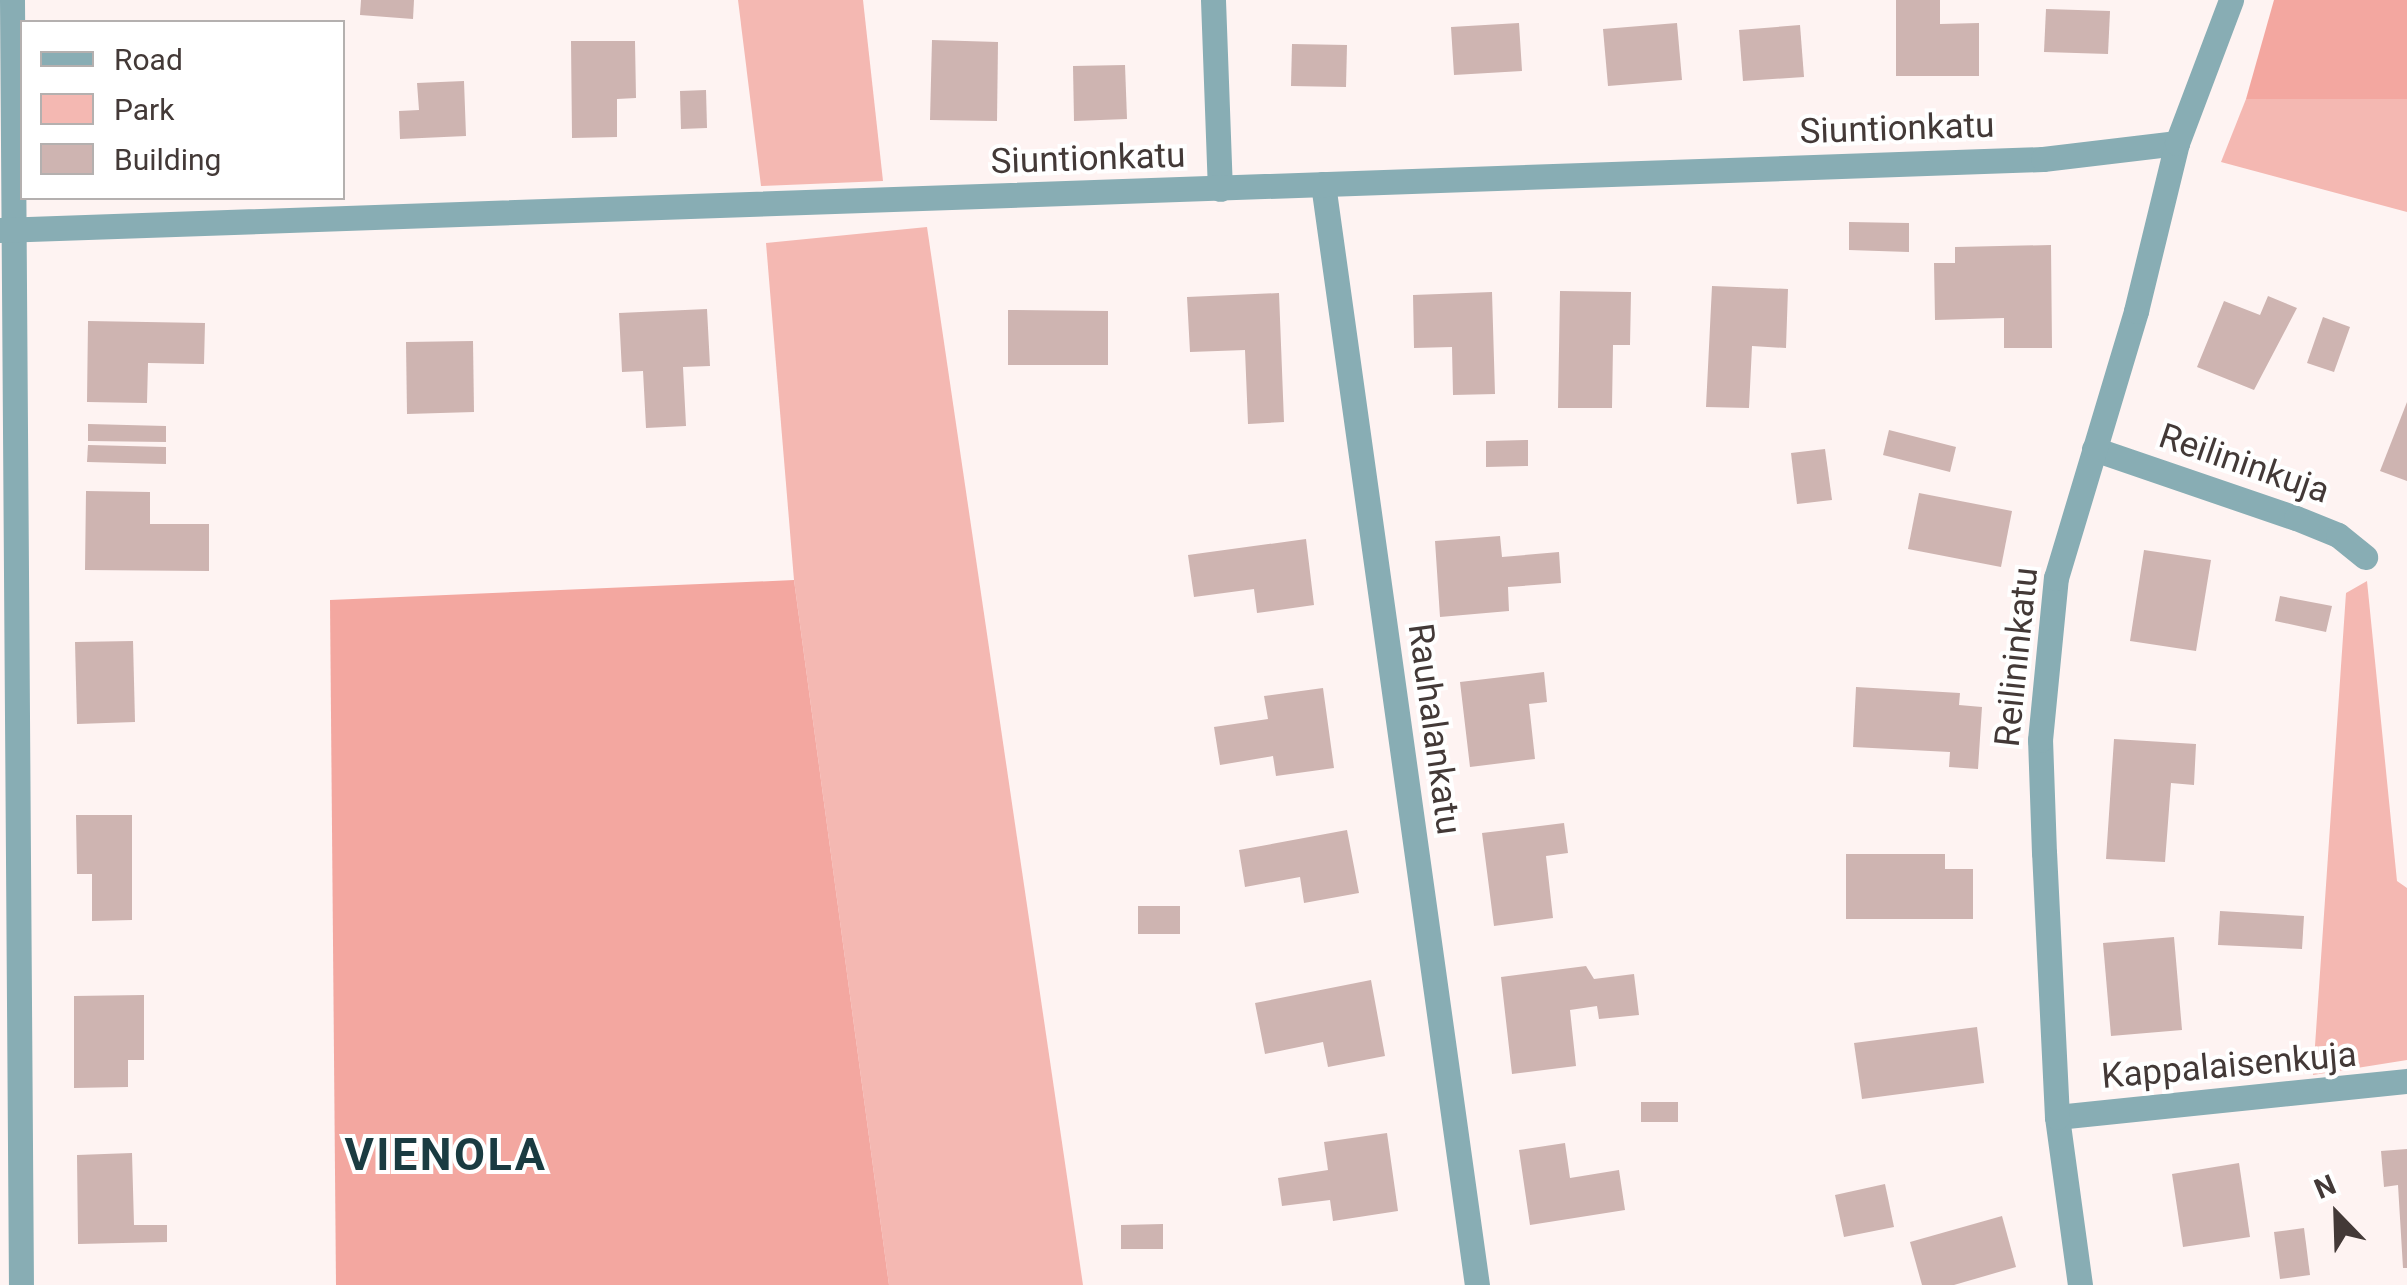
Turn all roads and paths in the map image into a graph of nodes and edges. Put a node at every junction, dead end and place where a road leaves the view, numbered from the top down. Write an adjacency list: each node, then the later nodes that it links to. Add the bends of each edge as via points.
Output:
1 (12, 0): 7 (street)
2 (1213, 0): 6 (street)
3 (2230, 0): 4 (street, Reilininkatu)
4 (2178, 143): 5 (street, Siuntionkatu, via 2043,159); 8 (street, Reilininkatu)
5 (1322, 184): 6 (street, Siuntionkatu); 13 (street, Rauhalankatu)
6 (1220, 189): 7 (street, Siuntionkatu)
7 (6, 230): 12 (street)
8 (2094, 449): 9 (street, Reilininkuja, via 2324,529); 11 (street, Reilininkatu, via 2056,578 2040,740)
9 (2365, 557)
10 (2407, 1081): 11 (street, Kappalaisenkuja)
11 (2057, 1117): 14 (street, Reilininkatu)
12 (22, 1285)
13 (1477, 1285)
14 (2080, 1285)

